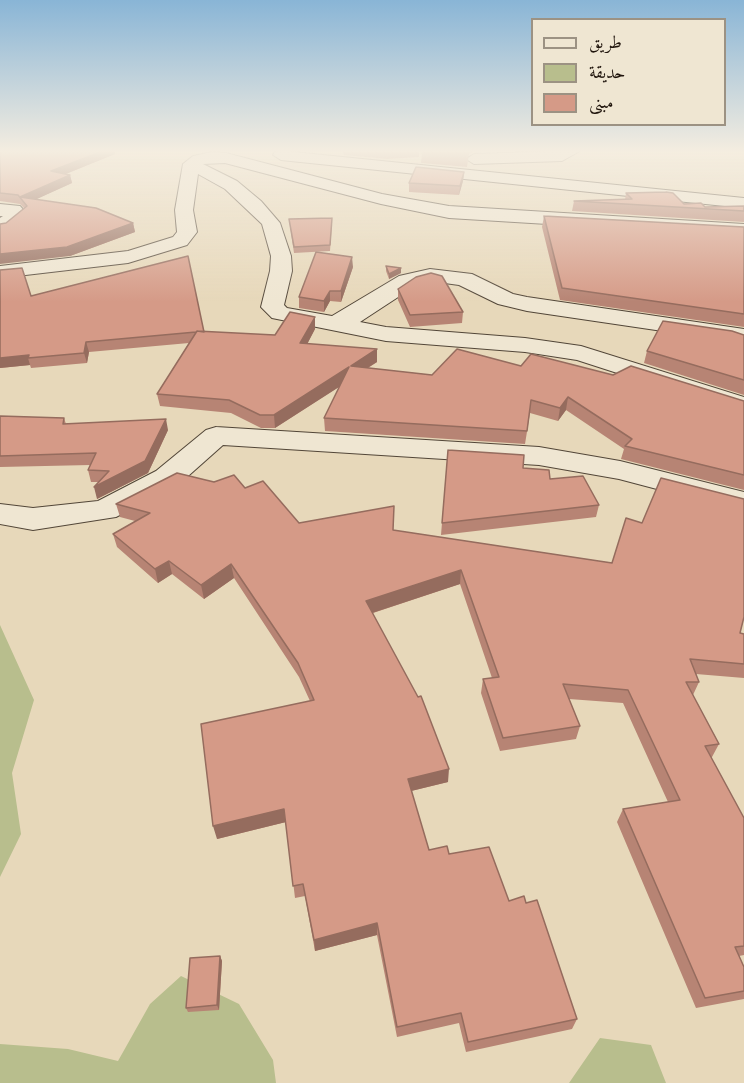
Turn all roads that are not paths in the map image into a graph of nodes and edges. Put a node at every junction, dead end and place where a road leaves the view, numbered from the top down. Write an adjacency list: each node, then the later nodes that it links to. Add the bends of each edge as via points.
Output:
1 (185, 202): 7 (street, via 187,232 180,241 163,248)
2 (251, 202): 8 (street, via 271,223 278,239 282,262 272,307 288,315)
3 (394, 202): 6 (street, via 449,212)
4 (0, 210): 5 (street, via 14,210 18,214)
5 (0, 226)
6 (744, 230)
7 (0, 272)
8 (334, 324): 9 (street, via 407,281 430,275 464,279 526,304); 10 (street, via 386,334 581,353)
9 (744, 336)
10 (744, 406)
11 (744, 502): 12 (street, via 620,470 539,456 216,436 167,477 105,510 33,519)
12 (0, 514)

